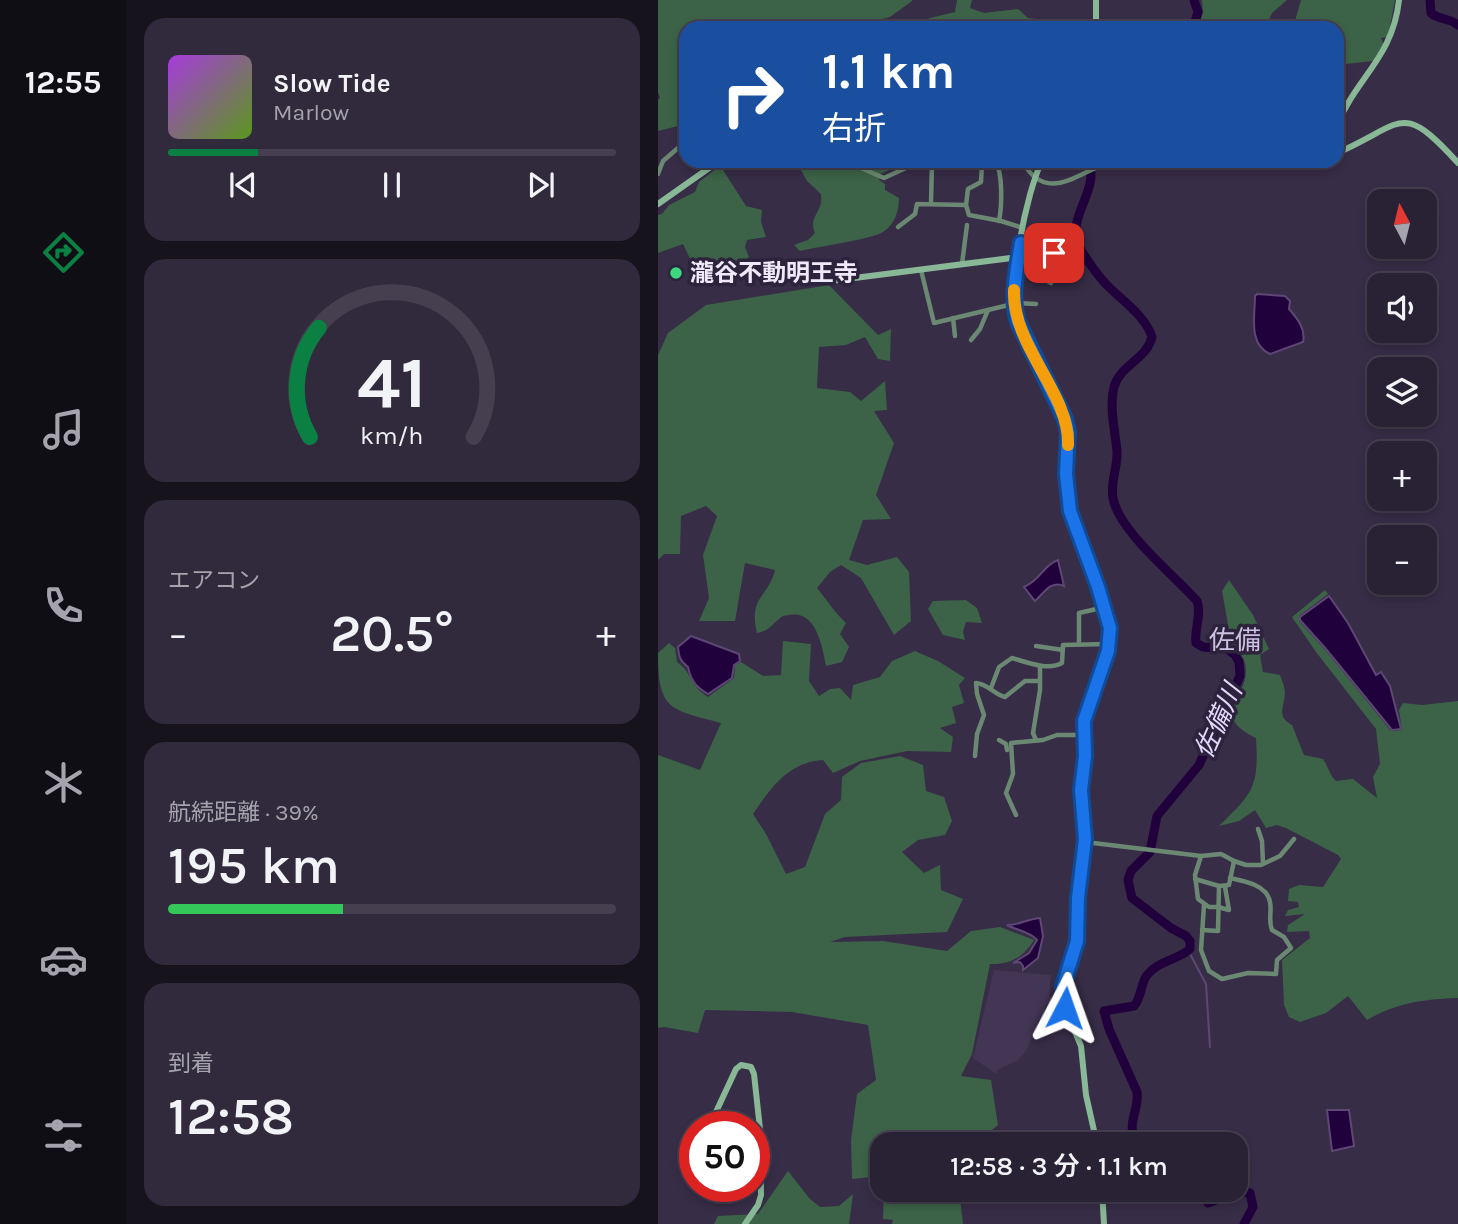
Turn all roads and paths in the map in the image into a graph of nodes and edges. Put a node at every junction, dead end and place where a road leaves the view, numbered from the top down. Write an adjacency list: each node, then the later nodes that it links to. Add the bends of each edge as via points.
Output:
1 (1096, 0): 3 (main road)
2 (1399, 0): 4 (main road, via 1385,49)
3 (1096, 21)
4 (1344, 111)
5 (679, 147): 17 (street, via 663,161)
6 (1344, 149): 7 (main road, via 1406,122 1425,130)
7 (1457, 160)
8 (709, 168): 19 (main road)
9 (861, 168): 10 (street, via 884,178)
10 (905, 168)
11 (932, 168): 20 (street)
12 (982, 168): 21 (street, via 981,182 968,189)
13 (999, 168): 22 (street, via 1003,195)
14 (1026, 168): 18 (street)
15 (1038, 168): 18 (main road)
16 (1096, 168): 18 (street, via 1061,184)
17 (658, 174)
18 (1034, 177): 25 (main road)
19 (658, 204)
20 (931, 204): 21 (street); 24 (street, via 917,204 915,214)
21 (966, 205): 22 (street, via 969,215)
22 (999, 220): 25 (street)
23 (967, 225): 31 (street)
24 (898, 227)
25 (1023, 228): 27 (main road)
26 (1048, 238): 28 (street)
27 (1021, 243): 28 (street); 30 (main road)
28 (1044, 245): 29 (street)
29 (1054, 253)
30 (1019, 257): 31 (main road); 34 (street, via 1024,266); 36 (main road)
31 (962, 264): 32 (main road)
32 (921, 269): 33 (main road); 38 (street, via 934,323)
33 (831, 281)
34 (1051, 283)
35 (1035, 304): 36 (street)
36 (1014, 305): 37 (street); 41 (main road, via 1065,419 1070,511)
37 (989, 310): 38 (street); 40 (street)
38 (953, 318): 39 (street)
39 (955, 336)
40 (971, 340)
41 (1105, 607): 42 (street, via 1079,613); 43 (main road)
42 (1079, 644): 43 (street); 45 (street, via 1063,645)
43 (1109, 644): 49 (main road, via 1086,711)
44 (1036, 646): 45 (street)
45 (1063, 649): 46 (street, via 1061,665)
46 (1040, 666): 47 (street); 48 (street, via 1012,658 999,667)
47 (1040, 681): 48 (street, via 1025,681 1005,697); 51 (street, via 1033,733)
48 (990, 688): 53 (street, via 980,683 975,686 984,715 976,734)
49 (1084, 735): 51 (street); 57 (main road, via 1081,790)
50 (999, 740): 52 (street)
51 (1037, 741): 52 (street, via 1013,741)
52 (1010, 752): 54 (street, via 1013,774 1006,793)
53 (975, 756)
54 (1016, 815)
55 (1258, 829): 60 (street)
56 (1294, 839): 60 (street, via 1280,856)
57 (1085, 842): 58 (street); 69 (main road, via 1077,941 1063,997 1081,1046)
58 (1200, 856): 59 (street, via 1221,854); 62 (street)
59 (1234, 861): 60 (street); 61 (street)
60 (1263, 864)
61 (1230, 878): 63 (street, via 1229,885); 66 (street, via 1261,887 1270,902 1272,930 1291,948 1277,960 1276,975 1218,978 1206,968)
62 (1195, 879): 63 (street); 64 (street, via 1198,899)
63 (1222, 886): 65 (street); 65 (street, via 1229,910)
64 (1204, 905): 65 (street); 66 (street)
65 (1219, 907): 66 (street, via 1218,931)
66 (1202, 930)
67 (716, 1111): 68 (main road, via 741,1065 751,1067 754,1074)
68 (758, 1111)
69 (1094, 1132)
70 (759, 1202): 72 (main road)
71 (1102, 1202): 73 (main road)
72 (745, 1224)
73 (1104, 1224)

